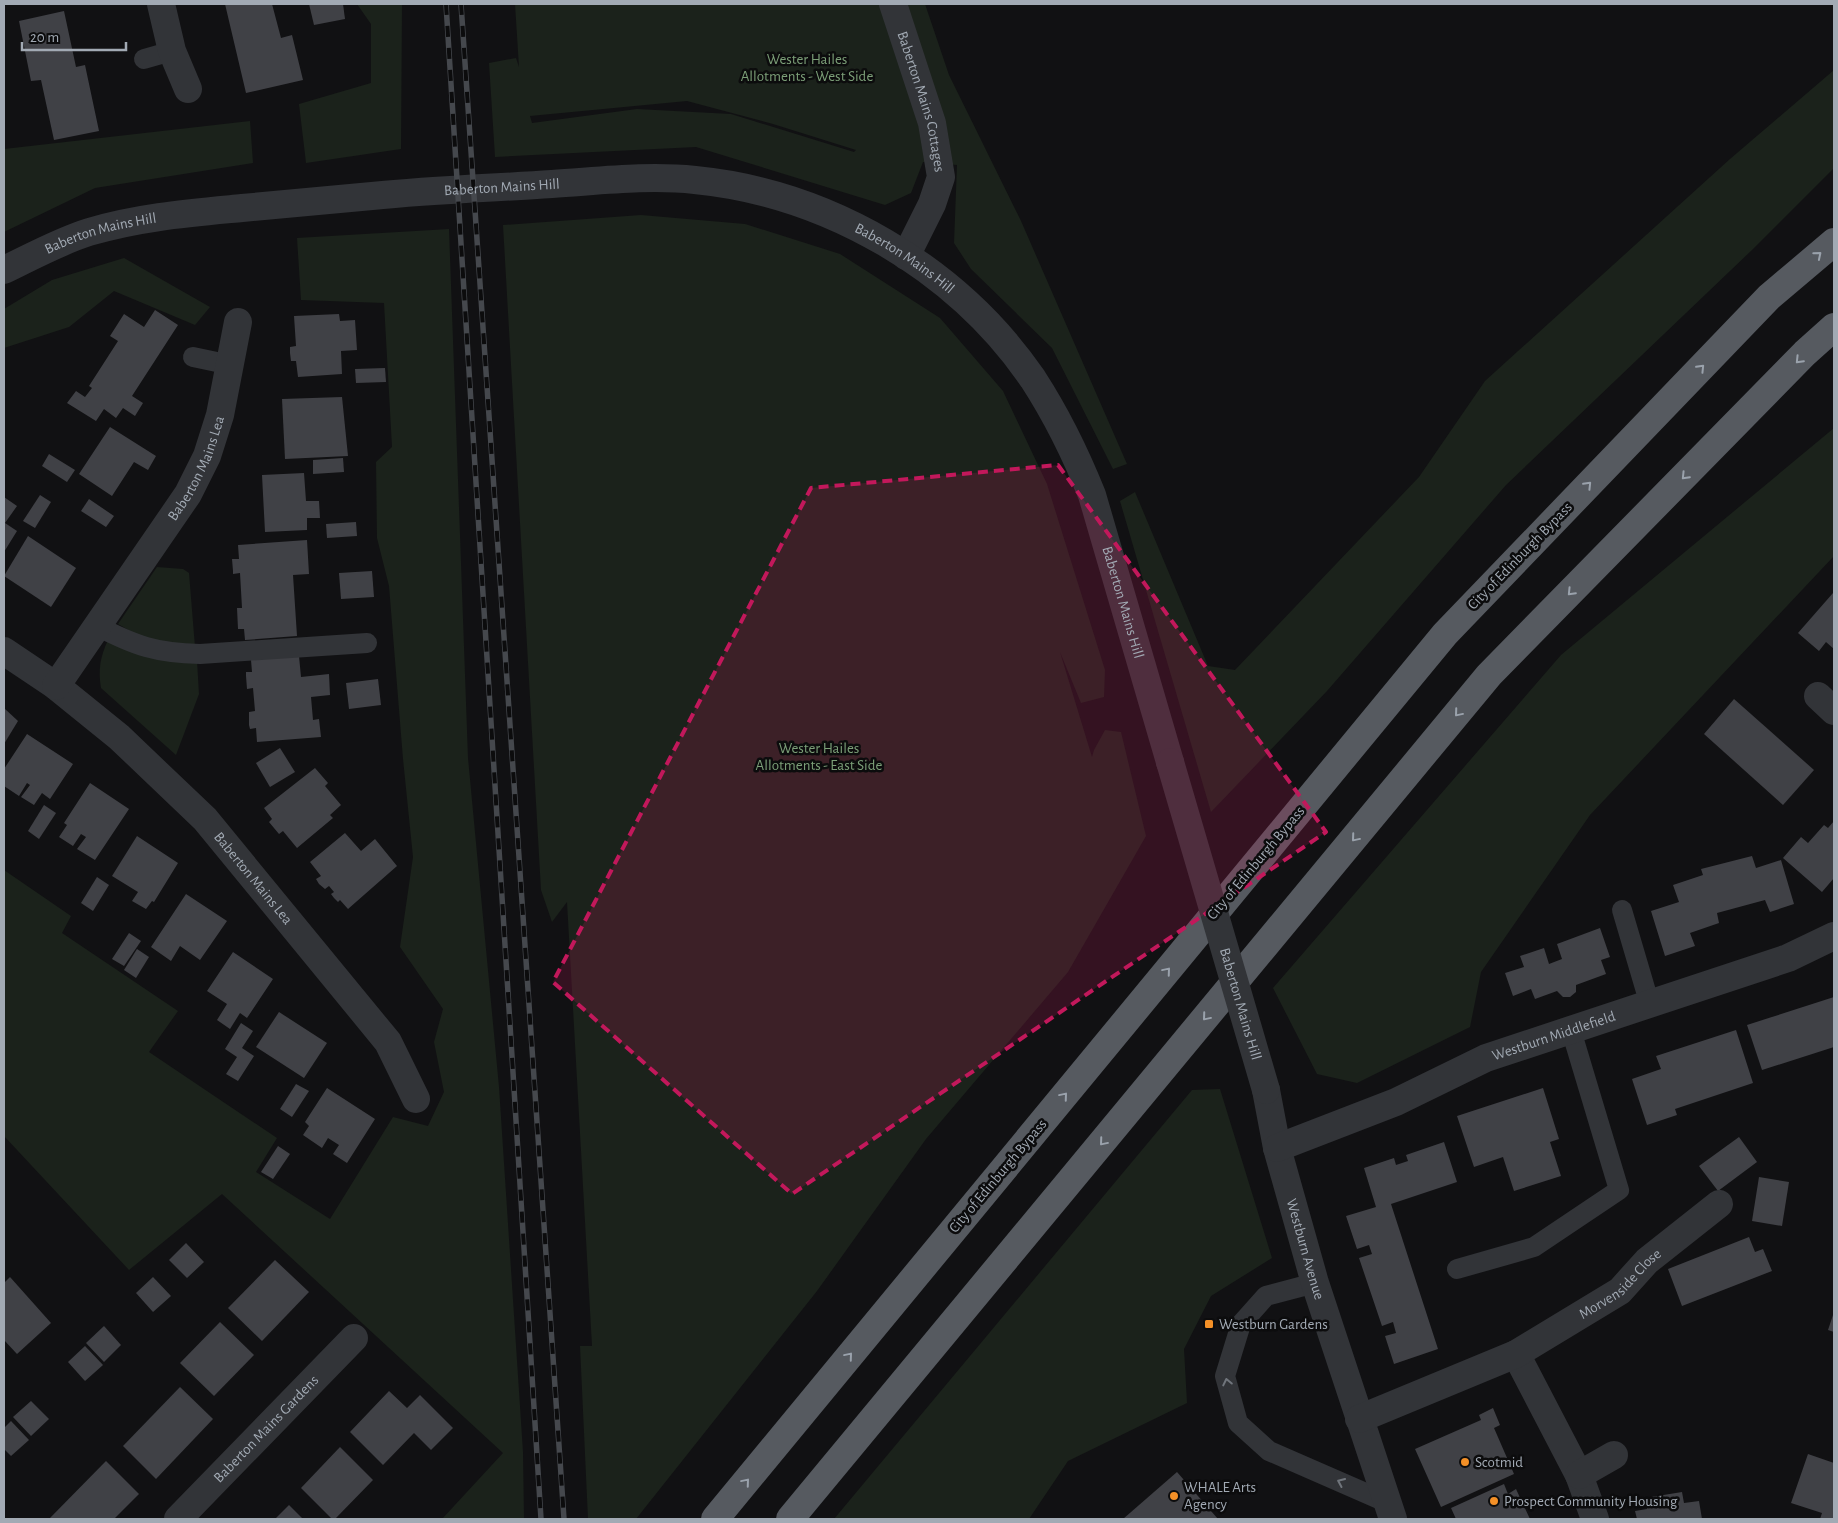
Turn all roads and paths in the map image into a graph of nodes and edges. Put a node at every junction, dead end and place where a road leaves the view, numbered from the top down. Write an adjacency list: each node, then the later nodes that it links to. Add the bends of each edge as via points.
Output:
1 (160, 4): 3 (street)
2 (893, 4): 7 (street, Baberton Mains Cottages, via 932,123 941,177 932,204)
3 (172, 51): 4 (lane); 5 (street)
4 (144, 59)
5 (188, 90)
6 (1834, 242): 34 (highway, City of Edinburgh Bypass, one-way to 6, via 1445,634 1769,297)
7 (906, 256): 8 (street, Baberton Mains Hill, via 851,225 784,198 740,187 650,177 400,193 174,214 86,233); 21 (street, Baberton Mains Hill, bridge, via 942,282 1005,343 1032,378 1075,454 1092,495)
8 (4, 270)
9 (238, 322): 12 (street, Baberton Mains Lea)
10 (1834, 327): 35 (highway, one-way to 35, via 1489,675)
11 (193, 356): 12 (lane)
12 (231, 365): 13 (street, Baberton Mains Lea, via 215,431 191,486)
13 (97, 626): 14 (lane, via 128,642 172,653); 16 (street, Baberton Mains Lea)
14 (367, 643)
15 (4, 651): 16 (street, Baberton Mains Lea)
16 (56, 686): 22 (street, Baberton Mains Lea, via 119,737 205,819 388,1042)
17 (1622, 910): 19 (lane)
18 (1834, 936): 19 (street, Westburn Middlefield, via 1788,958)
19 (1650, 1005): 20 (street, Westburn Middlefield)
20 (1570, 1030): 23 (street, Westburn Middlefield, via 1486,1058 1396,1102); 25 (lane, via 1619,1190 1534,1247)
21 (1266, 1090): 23 (street, Westburn Avenue)
22 (416, 1100)
23 (1277, 1148): 26 (street, Westburn Avenue)
24 (1719, 1204): 28 (street, Morvenside Close, via 1647,1261 1620,1291)
25 (1457, 1269)
26 (1315, 1283): 29 (street, Westburn Avenue); 32 (lane, one-way to 26, via 1268,1450 1238,1423 1225,1376 1241,1324 1266,1296)
27 (354, 1338): 33 (street, Baberton Mains Gardens)
28 (1516, 1354): 29 (street, Morvenside Close); 31 (street)
29 (1359, 1419): 32 (street, Westburn Avenue)
30 (1614, 1455): 31 (street)
31 (1578, 1475): 36 (street)
32 (1390, 1511)
33 (178, 1519)
34 (715, 1519)
35 (790, 1519)
36 (1595, 1519)

